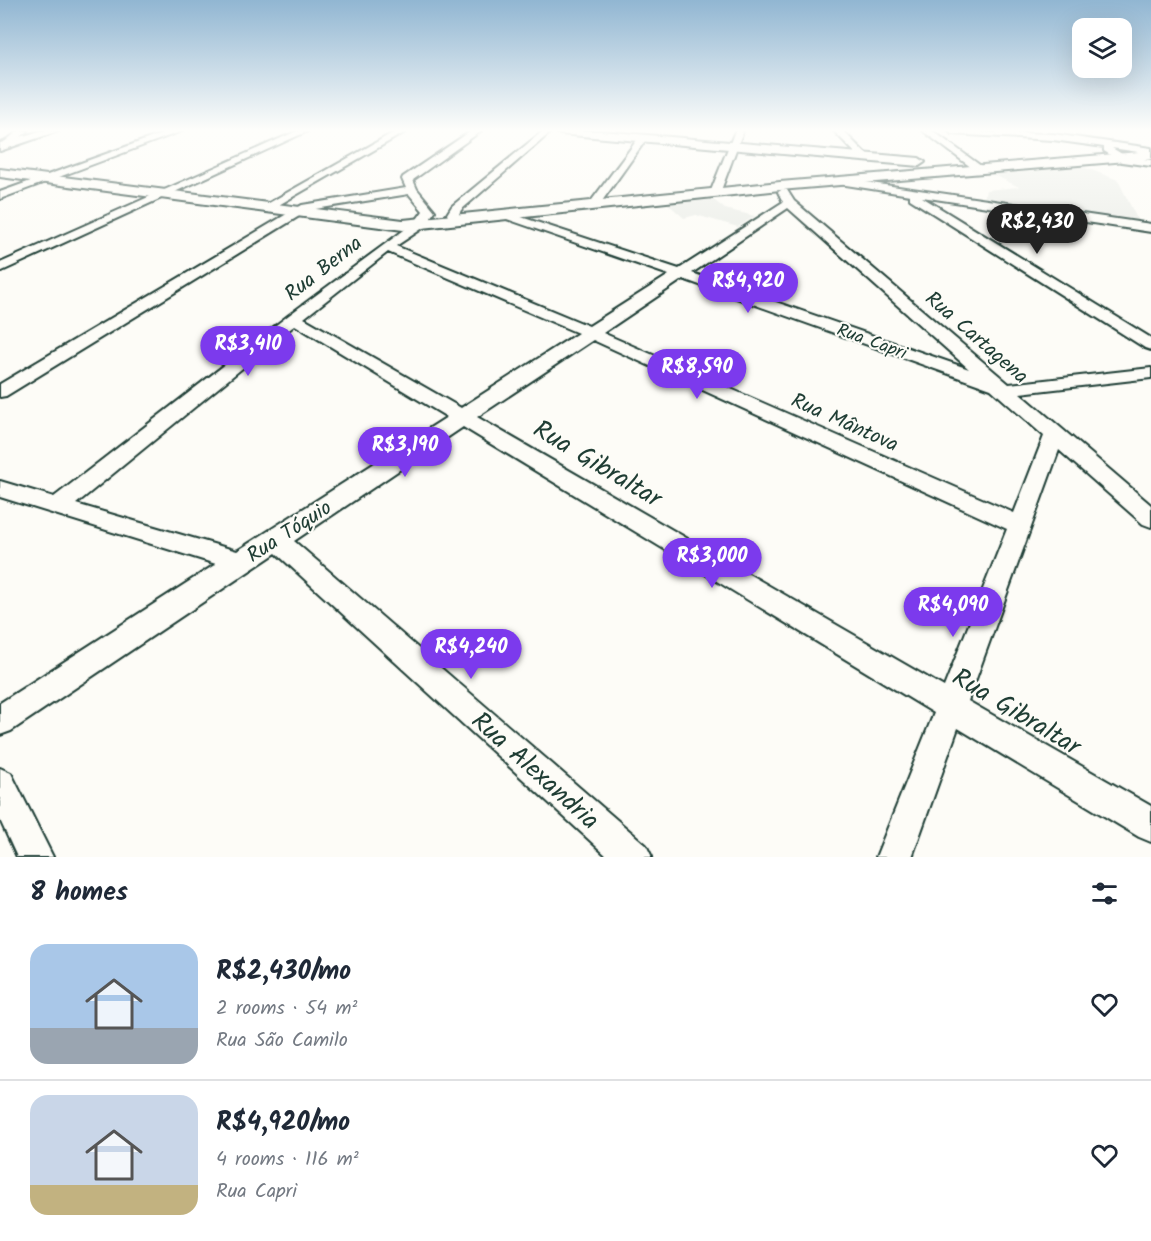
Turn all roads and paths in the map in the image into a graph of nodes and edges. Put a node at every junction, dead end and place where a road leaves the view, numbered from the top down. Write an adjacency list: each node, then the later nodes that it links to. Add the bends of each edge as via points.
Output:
1 (68, 171): 11 (street)
2 (217, 171): 17 (street)
3 (332, 171): 21 (street)
4 (417, 171): 14 (street, via 407,178)
5 (504, 171): 24 (street)
6 (619, 171): 20 (street)
7 (724, 171): 16 (street)
8 (925, 171): 10 (main road)
9 (0, 173): 11 (main road)
10 (870, 178): 12 (main road); 13 (street)
11 (46, 179): 17 (main road); 19 (street)
12 (837, 181): 13 (street); 18 (main road)
13 (882, 188): 15 (street)
14 (412, 190): 22 (street, via 306,207); 25 (street)
15 (906, 191): 26 (street); 32 (street)
16 (716, 193): 18 (main road); 20 (main road)
17 (165, 195): 21 (main road); 28 (street)
18 (784, 195): 29 (street, Rua Tóquio); 34 (street, Rua Cartagena)
19 (0, 196)
20 (593, 206): 23 (main road)
21 (266, 208): 22 (main road)
22 (297, 212): 25 (main road, via 386,224); 35 (street)
23 (505, 215): 24 (main road); 29 (street, Rua Capri)
24 (455, 216): 25 (main road)
25 (424, 218): 27 (street, Rua Berna)
26 (1151, 228)
27 (387, 247): 30 (street, Rua Berna); 31 (street, Rua Mântova)
28 (0, 268)
29 (681, 274): 31 (street, Rua Tóquio); 34 (street, Rua Capri)
30 (294, 318): 36 (street, Rua Gibraltar); 39 (street, Rua Berna)
31 (591, 333): 36 (street, Rua Tóquio); 41 (street, Rua Mântova)
32 (1151, 345)
33 (1151, 373): 34 (street, Rua Capri)
34 (1001, 388): 37 (street, Rua Cartagena)
35 (0, 392)
36 (463, 417): 42 (street, Rua Tóquio); 44 (street, Rua Gibraltar)
37 (1055, 434): 40 (street, Rua Cartagena); 41 (street)
38 (0, 489): 39 (street)
39 (58, 506): 43 (street)
40 (1151, 518)
41 (1020, 525): 44 (street)
42 (276, 539): 43 (street, Rua Tóquio); 49 (street, Rua Alexandria)
43 (241, 562): 45 (street, Rua Tóquio)
44 (951, 705): 47 (street, Rua Gibraltar); 50 (street)
45 (0, 720)
46 (0, 784): 48 (street)
47 (1151, 825)
48 (35, 857)
49 (634, 857)
50 (894, 857)

